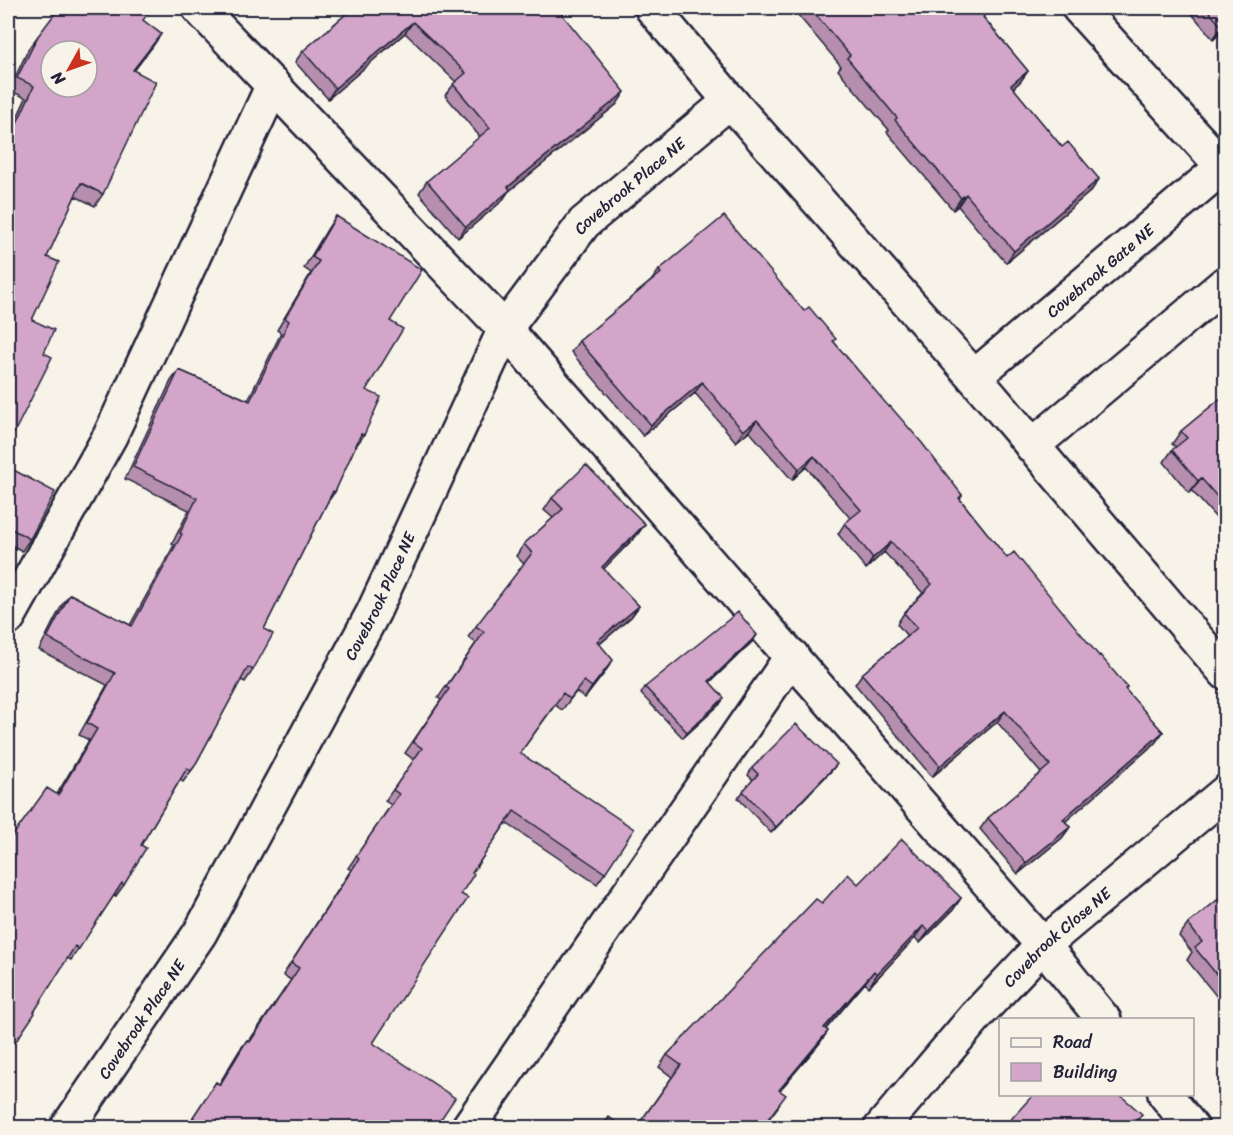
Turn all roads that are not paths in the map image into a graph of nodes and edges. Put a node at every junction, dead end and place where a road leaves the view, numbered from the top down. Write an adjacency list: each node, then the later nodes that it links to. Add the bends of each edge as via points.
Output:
1 (199, 8): 4 (street)
2 (652, 8): 5 (street)
3 (1078, 8): 6 (street)
4 (273, 85): 8 (street); 11 (street, via 110,436)
5 (730, 101): 8 (street, Covebrook Place NE, via 584,223); 9 (street)
6 (1224, 165): 9 (street, Covebrook Gate NE)
7 (1226, 283): 10 (street)
8 (505, 329): 12 (street); 18 (street, Covebrook Place NE, via 373,613 200,933)
9 (974, 377): 10 (street)
10 (1032, 447): 13 (street)
11 (8, 618)
12 (792, 656): 15 (street); 19 (street)
13 (1226, 673)
14 (1226, 792): 15 (street, Covebrook Close NE)
15 (1043, 945): 16 (street); 20 (street, Covebrook Close NE, via 976,1016)
16 (1102, 1018)
17 (1166, 1096): 21 (street)
18 (67, 1128)
19 (468, 1128)
20 (881, 1128)
21 (1192, 1128)

